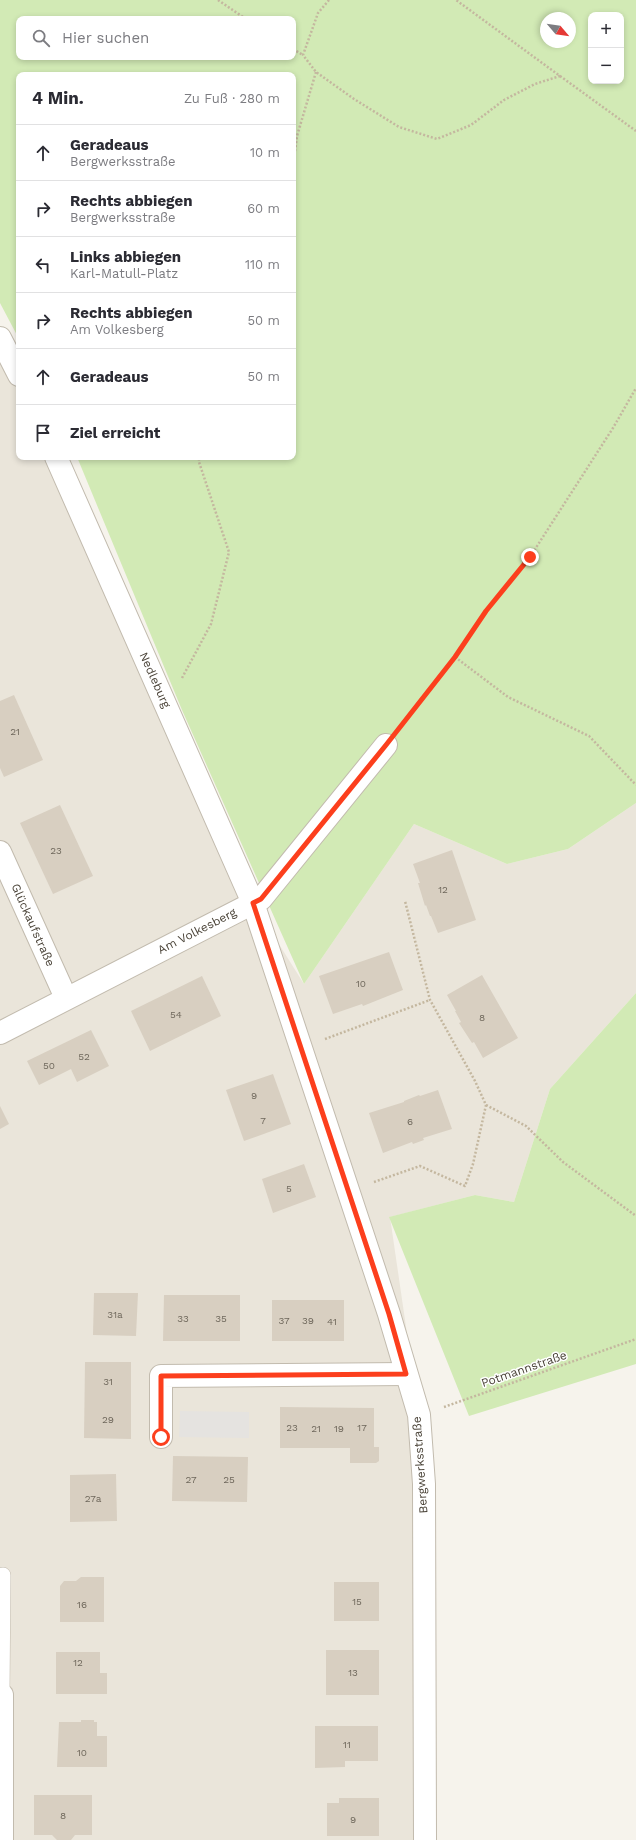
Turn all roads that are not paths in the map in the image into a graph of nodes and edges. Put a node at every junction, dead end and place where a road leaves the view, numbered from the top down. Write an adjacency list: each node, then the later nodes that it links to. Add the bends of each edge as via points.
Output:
1 (0, 338): 2 (street)
2 (16, 369)
3 (57, 460): 6 (street, Nedleburg)
4 (386, 745): 6 (street, Am Volkesberg, via 261,899)
5 (0, 852): 7 (street, Glückaufstraße)
6 (253, 903): 7 (street, Am Volkesberg); 9 (street, Nedleburg)
7 (66, 998): 8 (street, Am Volkesberg)
8 (0, 1033)
9 (348, 1190): 10 (street, Bergwerksstraße)
10 (406, 1374): 11 (street, via 161,1376); 15 (street, Bergwerksstraße, via 418,1416 424,1484)
11 (161, 1437)
12 (3, 1575): 13 (lane)
13 (2, 1695): 14 (street)
14 (2, 1840)
15 (425, 1840)

